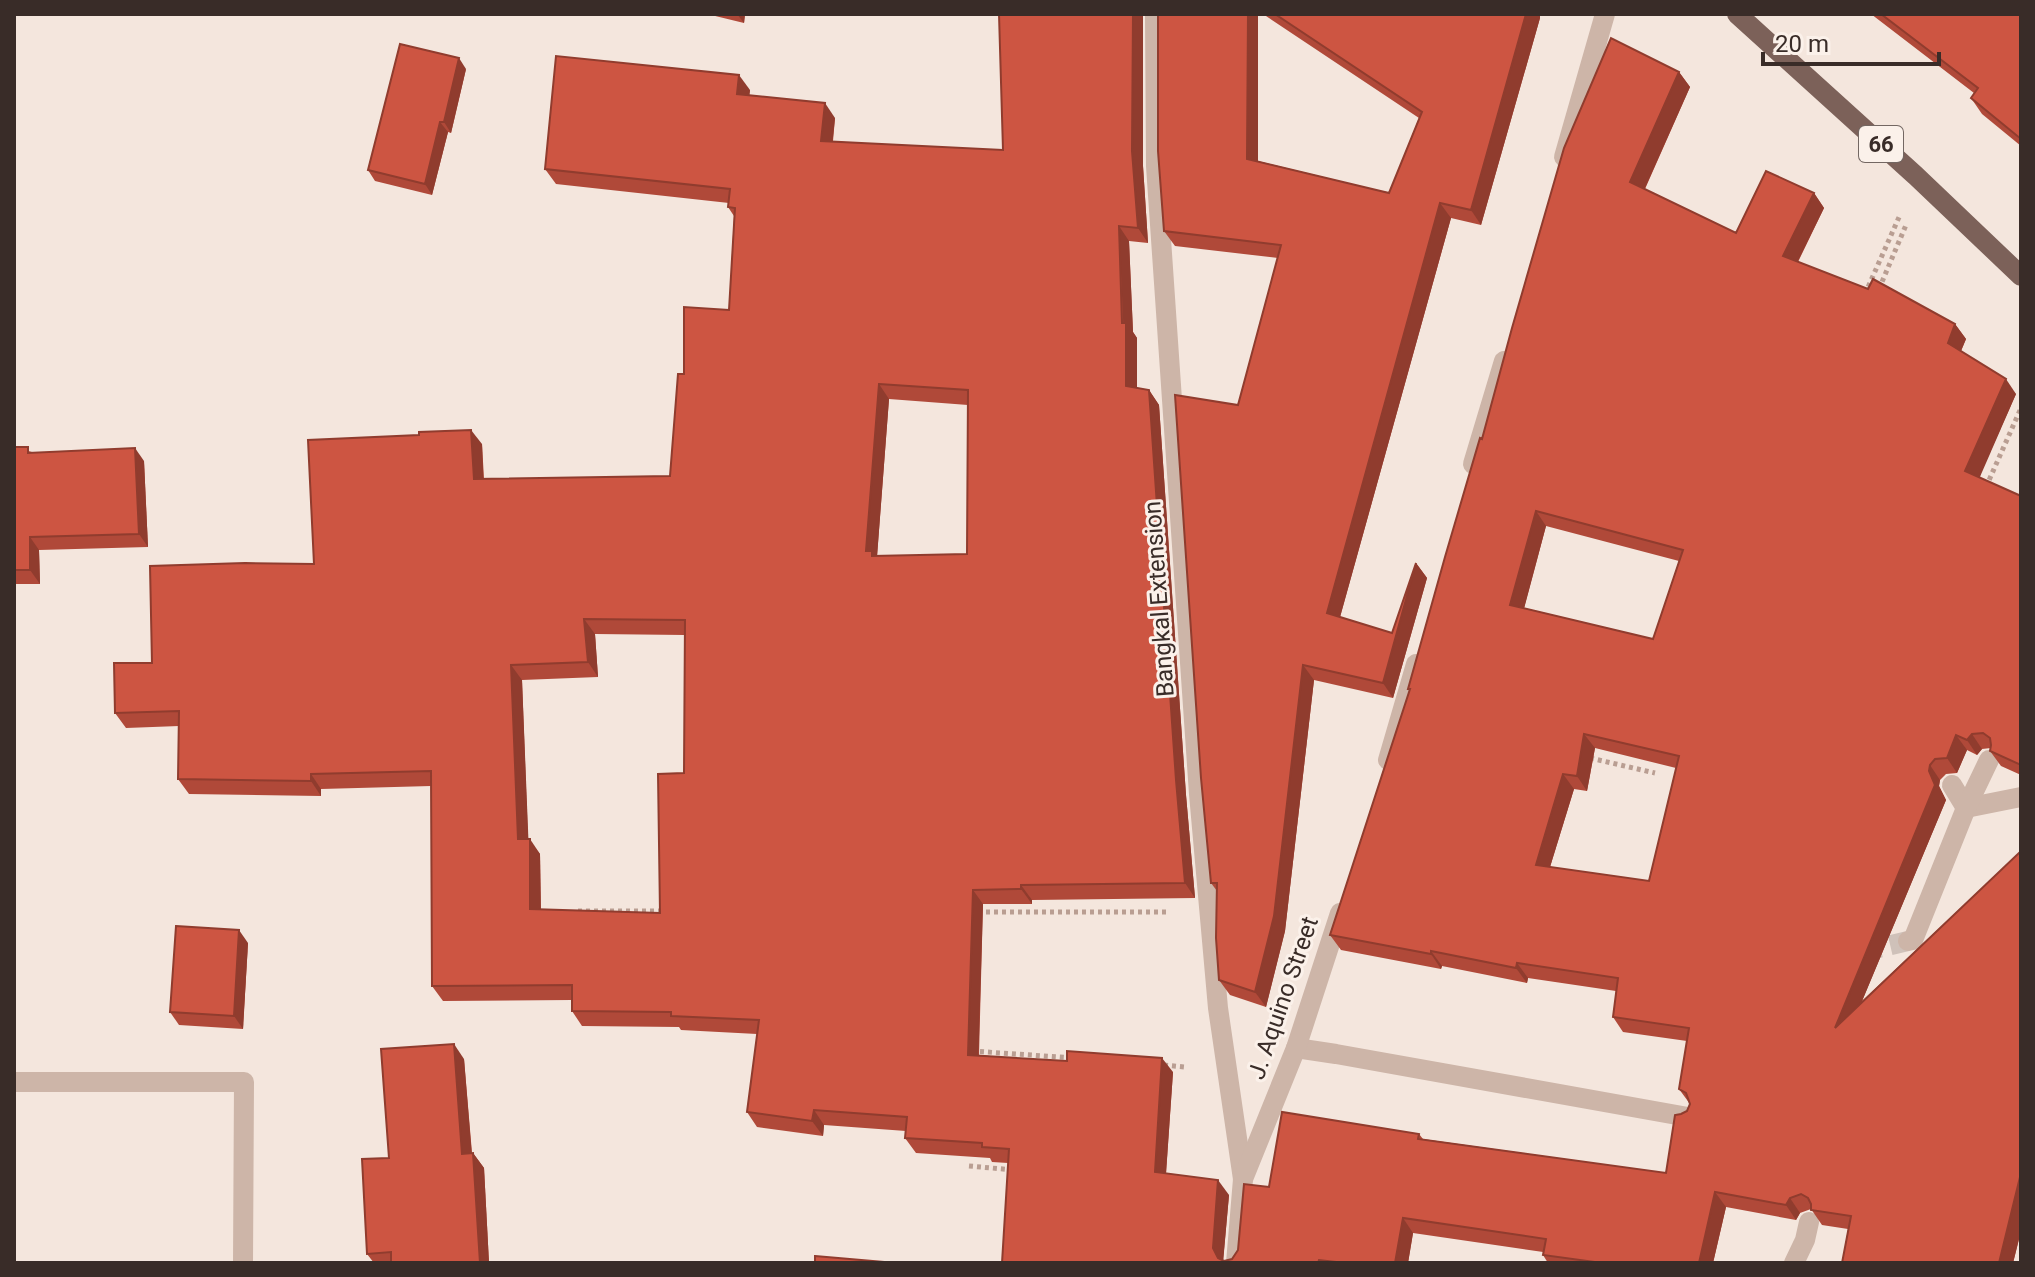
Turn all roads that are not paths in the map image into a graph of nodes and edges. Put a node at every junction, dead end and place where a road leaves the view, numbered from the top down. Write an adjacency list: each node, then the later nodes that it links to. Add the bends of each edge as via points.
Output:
1 (1155, 14): 19 (street, Bangkal Extension, via 1156,166 1190,678 1209,912)
2 (1605, 14): 4 (street)
3 (1737, 14): 5 (main road, 66)
4 (1558, 176)
5 (2021, 276)
6 (1509, 342): 7 (street)
7 (1469, 477)
8 (1422, 643): 10 (street)
9 (1989, 760): 13 (street)
10 (1382, 780)
11 (1952, 785): 13 (street)
12 (2021, 797): 13 (street)
13 (1966, 808): 15 (street, via 1913,940)
14 (1343, 901): 16 (street, J. Aquino Street)
15 (1908, 941)
16 (1296, 1048): 18 (street); 19 (street, J. Aquino Street)
17 (14, 1082): 21 (street, via 244,1082)
18 (1688, 1117)
19 (1243, 1179): 22 (street, J. Aquino Street)
20 (1809, 1222): 23 (street)
21 (243, 1263)
22 (1236, 1263)
23 (1794, 1263)

